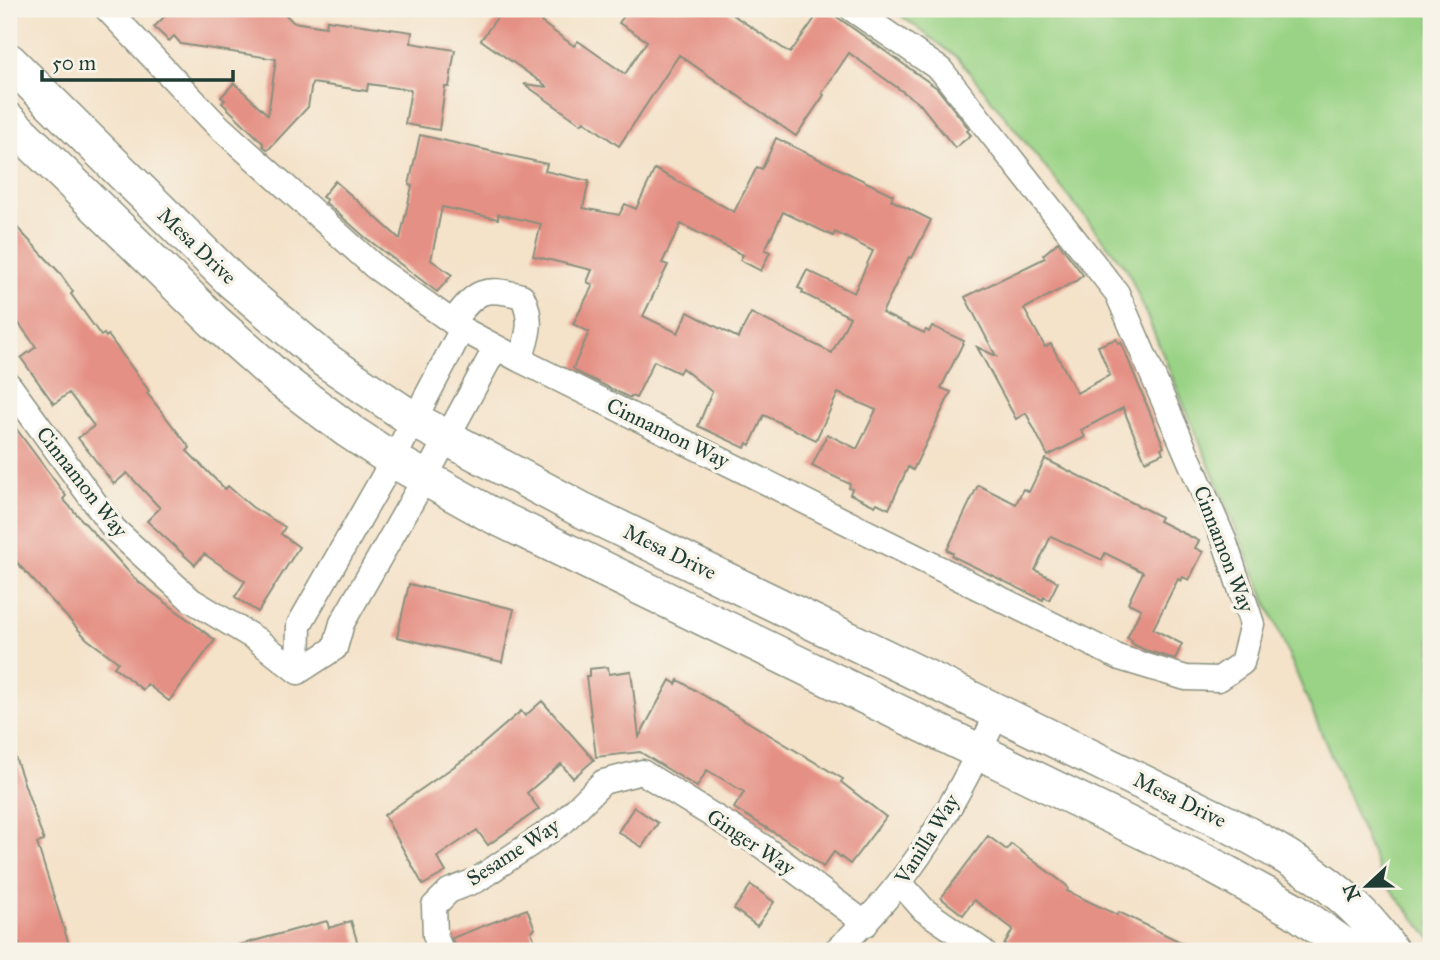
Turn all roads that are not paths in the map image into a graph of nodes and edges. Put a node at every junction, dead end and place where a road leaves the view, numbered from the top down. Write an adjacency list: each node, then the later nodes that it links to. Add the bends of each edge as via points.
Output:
1 (107, 9): 5 (street, Cinnamon Way, via 215,123 374,267)
2 (852, 9): 7 (street, Cinnamon Way, via 941,70 1117,293 1224,540 1252,624 1242,663 1219,679 1186,678 1120,658)
3 (9, 61): 9 (main road, Mesa Drive, via 233,282 325,359)
4 (9, 121): 11 (main road, Mesa Drive, via 267,368)
5 (457, 325): 6 (street, Cinnamon Way); 7 (street, via 470,300 484,292 499,290 522,296 529,309 530,332); 9 (street)
6 (496, 347): 7 (street, Cinnamon Way); 10 (street)
7 (520, 360)
8 (9, 385): 13 (street, Cinnamon Way, via 114,529 191,600 256,639)
9 (414, 420): 10 (main road, Mesa Drive); 11 (street)
10 (447, 438): 12 (street); 14 (main road, Mesa Drive, via 580,509)
11 (393, 460): 12 (main road, Mesa Drive); 13 (street, via 299,625)
12 (425, 478): 13 (street, via 342,623 335,648); 15 (main road, Mesa Drive, via 488,513)
13 (298, 672)
14 (998, 712): 15 (street, Vanilla Way); 23 (main road, Mesa Drive, via 1292,858 1346,898)
15 (980, 751): 17 (street, Vanilla Way); 22 (main road, Mesa Drive, via 1204,861 1294,910)
16 (630, 774): 18 (street, Ginger Way, via 642,772 762,846); 19 (street, Sesame Way, via 603,782 563,822 477,880 449,891 434,906)
17 (901, 884): 18 (street, Vanilla Way); 21 (street, via 924,910)
18 (866, 924): 20 (street, Vanilla Way)
19 (441, 951)
20 (835, 951)
21 (983, 951)
22 (1352, 951)
23 (1391, 951)

